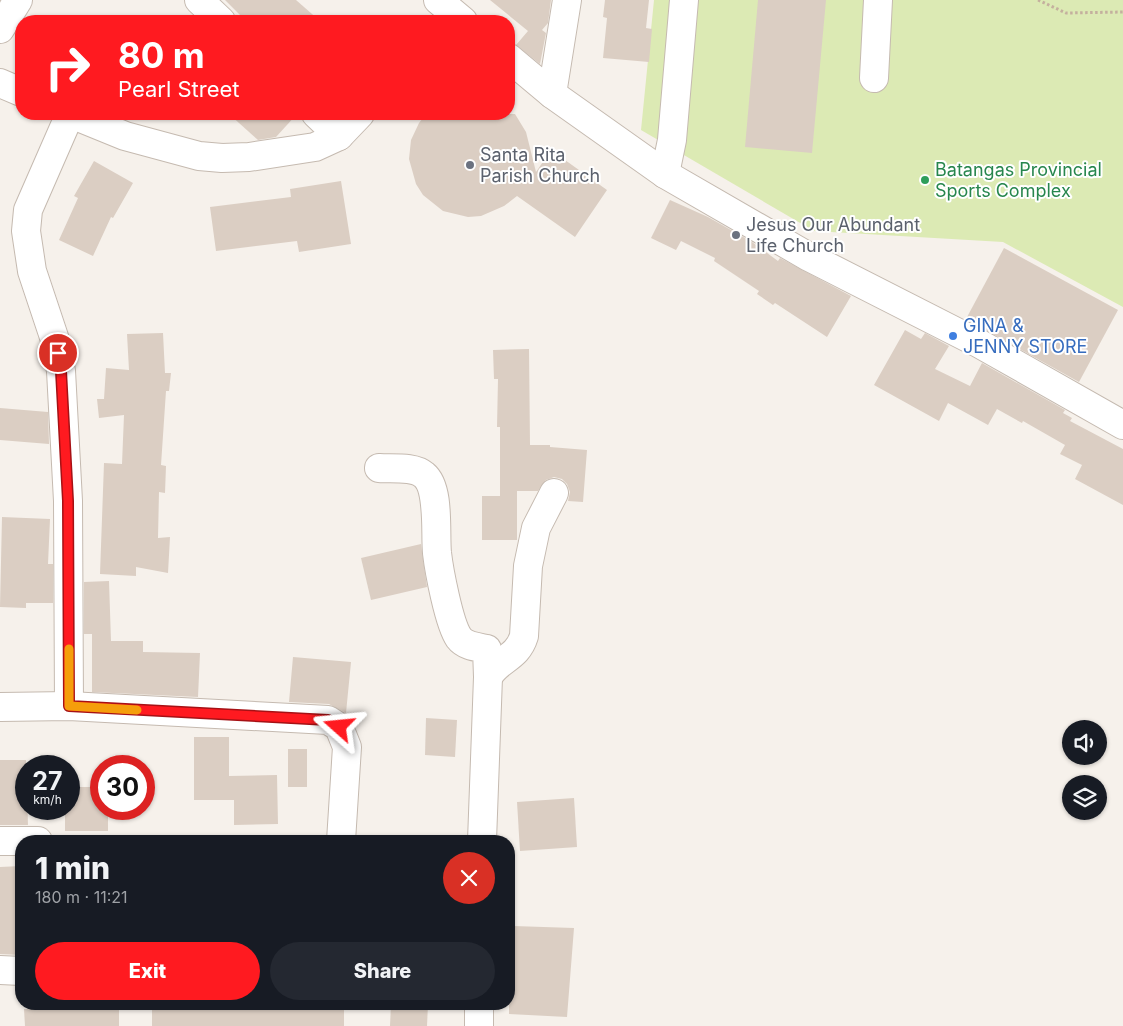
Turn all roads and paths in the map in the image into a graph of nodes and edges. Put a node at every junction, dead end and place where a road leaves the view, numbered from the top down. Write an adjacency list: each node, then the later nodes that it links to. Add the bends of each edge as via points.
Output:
1 (18, 0): 9 (street)
2 (199, 0): 8 (street)
3 (567, 0): 14 (street)
4 (684, 0): 20 (street)
5 (878, 0): 11 (street)
6 (1038, 0): 7 (path, via 1066,13)
7 (1123, 12)
8 (215, 15)
9 (0, 29)
10 (515, 63): 14 (street)
11 (874, 78)
12 (0, 82): 13 (street)
13 (15, 89)
14 (552, 94): 20 (street)
15 (67, 120): 25 (street, via 28,210 26,231 32,271 55,340 61,371 68,501)
16 (85, 120): 19 (street, via 126,136 199,156 222,158 315,147)
17 (322, 120): 19 (street)
18 (354, 120): 19 (street)
19 (339, 136)
20 (666, 174): 21 (street, via 809,258 980,344)
21 (1123, 425)
22 (379, 468): 24 (street, via 419,471 432,486 437,552 445,597 459,638 468,645 487,649)
23 (554, 493): 24 (street, via 536,528 530,556 521,647 494,668)
24 (488, 677): 28 (street)
25 (69, 706): 26 (street); 27 (street, via 328,720 339,727 347,747)
26 (0, 707)
27 (341, 835)
28 (482, 835)
29 (0, 841): 30 (street)
30 (15, 841)
31 (0, 970): 32 (street)
32 (15, 971)
33 (479, 1010): 34 (street)
34 (479, 1026)

